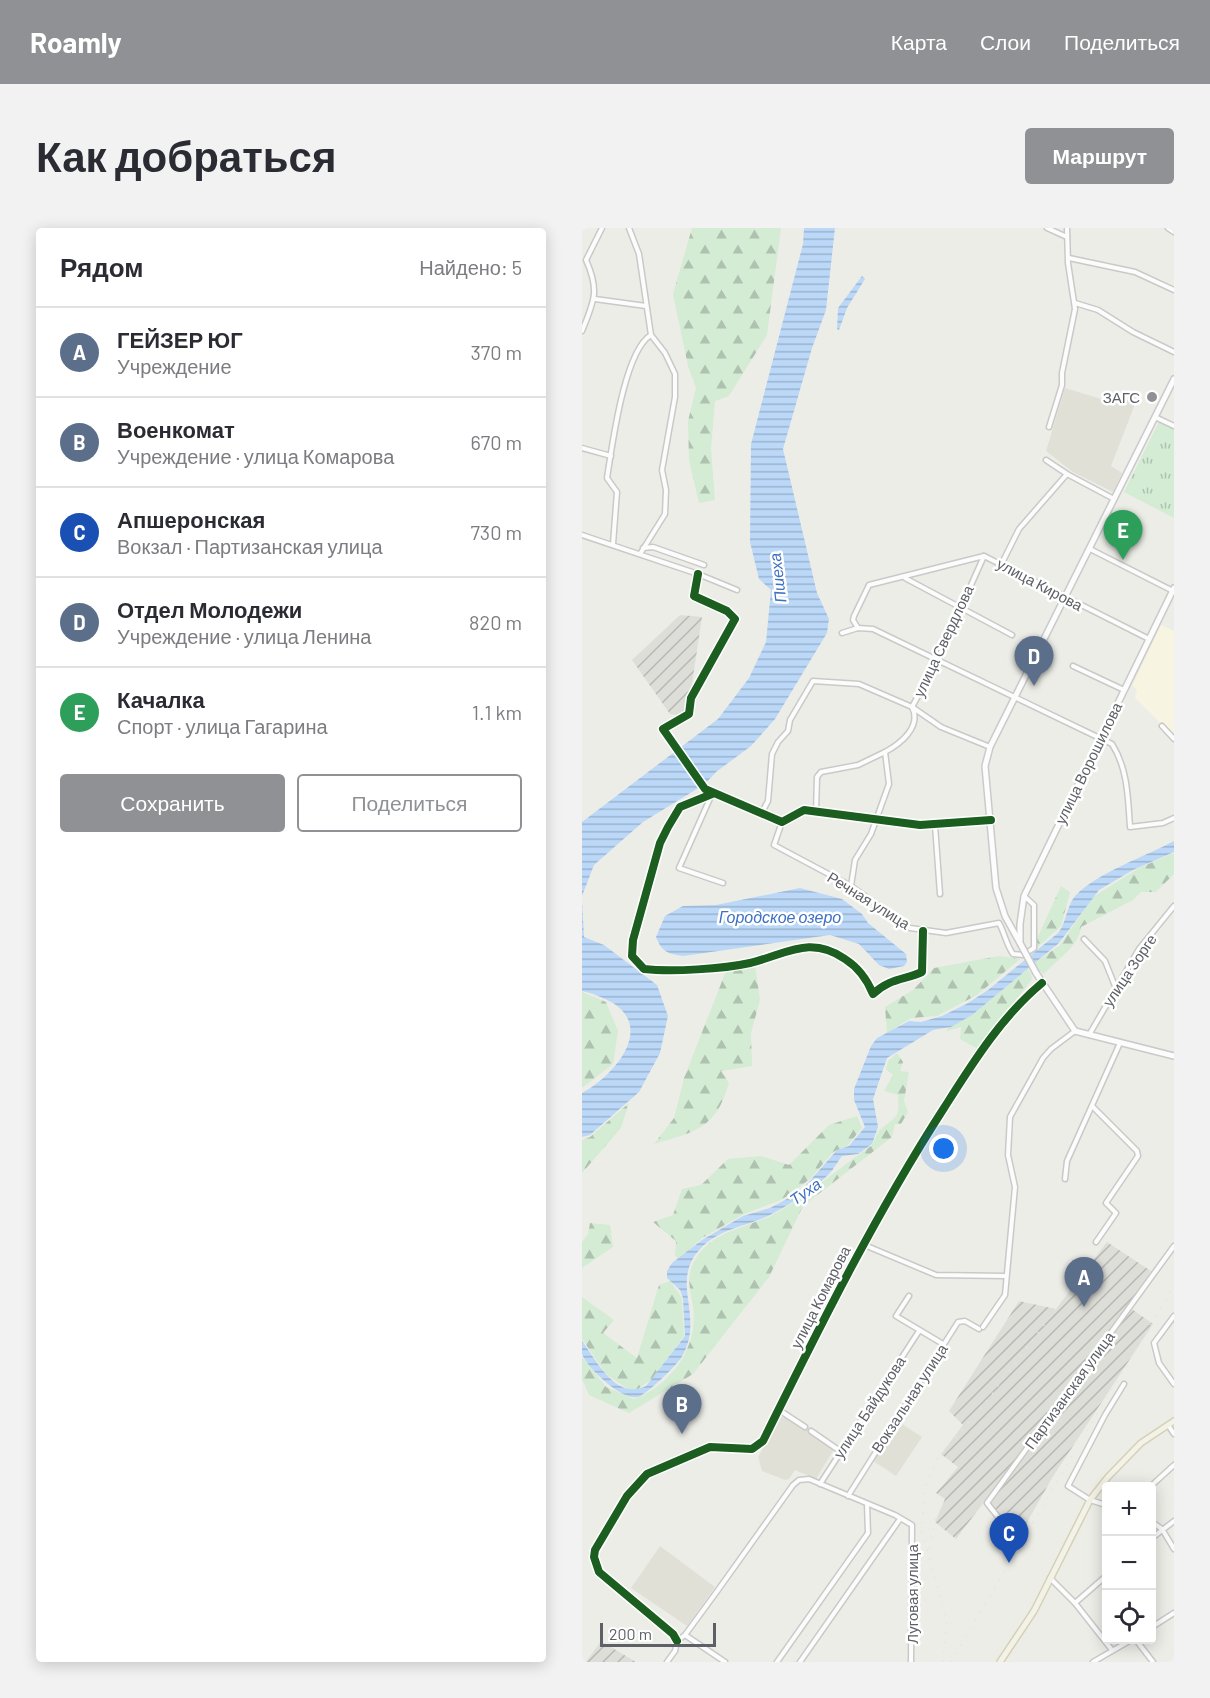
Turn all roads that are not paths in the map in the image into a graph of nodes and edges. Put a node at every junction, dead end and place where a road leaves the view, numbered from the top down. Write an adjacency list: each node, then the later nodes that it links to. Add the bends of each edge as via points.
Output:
1 (602, 228): 9 (street)
2 (629, 228): 13 (street, via 639,254)
3 (1047, 228): 7 (street)
4 (1067, 228): 7 (street)
5 (1168, 228): 6 (street)
6 (1174, 232)
7 (1067, 237): 8 (street)
8 (1069, 258): 10 (street, via 1135,272); 12 (street)
9 (584, 260): 11 (street, via 595,280)
10 (1174, 290)
11 (595, 299): 13 (street); 14 (street)
12 (1075, 303): 16 (street, via 1098,310); 20 (street, via 1062,385)
13 (646, 306): 15 (street)
14 (582, 332)
15 (651, 335): 22 (street, via 644,339 626,378); 28 (street, via 666,353 675,374 675,397 662,470 666,514)
16 (1174, 352)
17 (1174, 379): 18 (main road)
18 (1155, 417): 19 (street); 25 (main road)
19 (1174, 426)
20 (1049, 428)
21 (582, 448): 22 (street)
22 (611, 456): 27 (street, via 607,478 616,492)
23 (1046, 460): 24 (street)
24 (1067, 474): 25 (street); 30 (street, via 1026,520)
25 (1114, 499): 29 (main road)
26 (582, 535): 27 (street)
27 (614, 544): 31 (street)
28 (643, 548): 31 (street); 34 (street)
29 (1089, 549): 39 (street); 40 (main road)
30 (1006, 553): 33 (street); 35 (street)
31 (640, 554): 36 (street)
32 (984, 556): 33 (street, улица Кирова); 37 (street, улица Кирова); 41 (street, улица Свердлова)
33 (993, 558): 35 (street, улица Кирова)
34 (704, 565)
35 (1001, 565): 40 (street, улица Кирова)
36 (698, 574): 38 (street); 56 (street, via 694,596 727,611 735,619 691,698 689,714 663,729)
37 (905, 578): 41 (street); 42 (street, улица Кирова, via 866,587 853,620)
38 (737, 590)
39 (1173, 590): 45 (main road, улица Ворошилова)
40 (1065, 599): 45 (street, улица Кирова); 49 (main road)
41 (961, 608): 44 (street); 46 (street, улица Свердлова)
42 (858, 628): 43 (street); 46 (street, via 873,629)
43 (842, 633)
44 (1012, 634)
45 (1150, 639): 48 (main road, улица Ворошилова)
46 (938, 659): 49 (street); 50 (street, улица Свердлова)
47 (1073, 666): 48 (street)
48 (1125, 690): 52 (main road, улица Ворошилова)
49 (1016, 699): 52 (street); 54 (main road)
50 (912, 707): 54 (street, via 941,727); 55 (street, улица Свердлова, via 914,716 906,738); 58 (street, via 860,684 813,681 772,754 768,801)
51 (1161, 726): 53 (street)
52 (1100, 737): 60 (street, via 1112,744 1122,761 1130,827); 67 (main road, улица Ворошилова)
53 (1174, 739)
54 (990, 747): 61 (main road, via 985,766)
55 (885, 752): 57 (street, улица Свердлова, via 858,765 821,772 817,777); 59 (street, via 889,784)
56 (712, 794): 58 (street); 64 (street, via 679,868); 71 (street, via 680,807 660,843 633,940 632,956 644,969 748,963 817,946 832,949 851,962 866,977 873,994 901,977 922,972)
57 (816, 812): 59 (street); 62 (street, via 804,810)
58 (761, 814): 62 (street)
59 (878, 818): 63 (street); 65 (street, via 855,860)
60 (1174, 818)
61 (991, 820): 63 (street); 70 (main road, via 996,888)
62 (782, 822): 65 (street, Речная улица, via 774,845)
63 (935, 825): 66 (street)
64 (723, 882)
65 (851, 886): 71 (street, Речная улица, via 910,928)
66 (940, 894)
67 (1024, 896): 69 (main road, улица Ворошилова); 71 (street, Речная улица, via 1034,905 1036,936 1034,948 1023,955 1013,954 999,923 946,933)
68 (1174, 906): 75 (street, улица Зорге)
69 (1021, 914): 70 (main road, via 1014,920); 73 (main road, улица Ворошилова)
70 (1005, 916): 73 (main road)
71 (923, 931)
72 (1084, 939): 75 (street, via 1108,966)
73 (1020, 943): 74 (main road, bridge)
74 (1042, 983): 76 (main road); 83 (street, улица Комарова, via 1006,1019 973,1063)
75 (1115, 986): 77 (street, улица Зорге)
76 (1076, 1031): 77 (main road); 85 (street, Вокзальная улица, via 1043,1058 1010,1117 1008,1155 1014,1187)
77 (1089, 1036): 78 (main road)
78 (1120, 1043): 79 (main road); 80 (street)
79 (1174, 1056)
80 (1092, 1106): 81 (street, via 1067,1161); 82 (street, via 1138,1156 1106,1203 1116,1212)
81 (1065, 1179)
82 (1096, 1242)
83 (862, 1244): 85 (street, via 936,1275); 92 (street, улица Комарова)
84 (1174, 1246): 110 (street, Партизанская улица, via 987,1503 1002,1522)
85 (1005, 1276): 89 (street, Вокзальная улица, via 1005,1295 981,1328 961,1320)
86 (909, 1296): 88 (street, via 896,1316)
87 (1174, 1316): 91 (street, via 1154,1343 1159,1363)
88 (919, 1331): 89 (street); 98 (street, улица Байдукова)
89 (944, 1344): 102 (street, Вокзальная улица)
90 (1124, 1384): 103 (street, via 1068,1486)
91 (1174, 1384)
92 (779, 1410): 95 (street); 119 (street, улица Комарова, via 757,1447 710,1447 647,1474 627,1496 595,1550 595,1563 608,1581 674,1634)
93 (1174, 1420): 94 (main road)
94 (1168, 1424): 97 (street); 103 (main road, via 1141,1443)
95 (805, 1427)
96 (811, 1431): 98 (street)
97 (1174, 1434)
98 (840, 1451): 101 (street, улица Байдукова)
99 (1174, 1465): 100 (street)
100 (1155, 1482)
101 (820, 1484): 102 (street); 118 (street, via 809,1479 793,1485)
102 (848, 1496): 104 (street)
103 (1090, 1500): 105 (street); 113 (main road)
104 (867, 1504): 106 (street); 125 (street, via 868,1533)
105 (1102, 1504)
106 (900, 1519): 126 (street); 127 (street, Луговая улица, via 912,1525)
107 (1174, 1521): 109 (street)
108 (1156, 1525): 109 (street)
109 (1162, 1529): 111 (street); 112 (street)
110 (1004, 1536)
111 (1154, 1536)
112 (1174, 1549)
113 (1050, 1578): 115 (street); 128 (main road, via 1034,1611)
114 (1102, 1580): 115 (street)
115 (1075, 1603): 122 (street)
116 (1174, 1613): 117 (street)
117 (1156, 1624)
118 (685, 1635): 119 (street); 124 (street)
119 (677, 1641): 123 (street)
120 (1123, 1644): 122 (street)
121 (1139, 1644): 130 (street)
122 (1112, 1650): 129 (street)
123 (667, 1662)
124 (725, 1662)
125 (777, 1662)
126 (800, 1662)
127 (911, 1662)
128 (1000, 1662)
129 (1093, 1662)
130 (1153, 1662)

